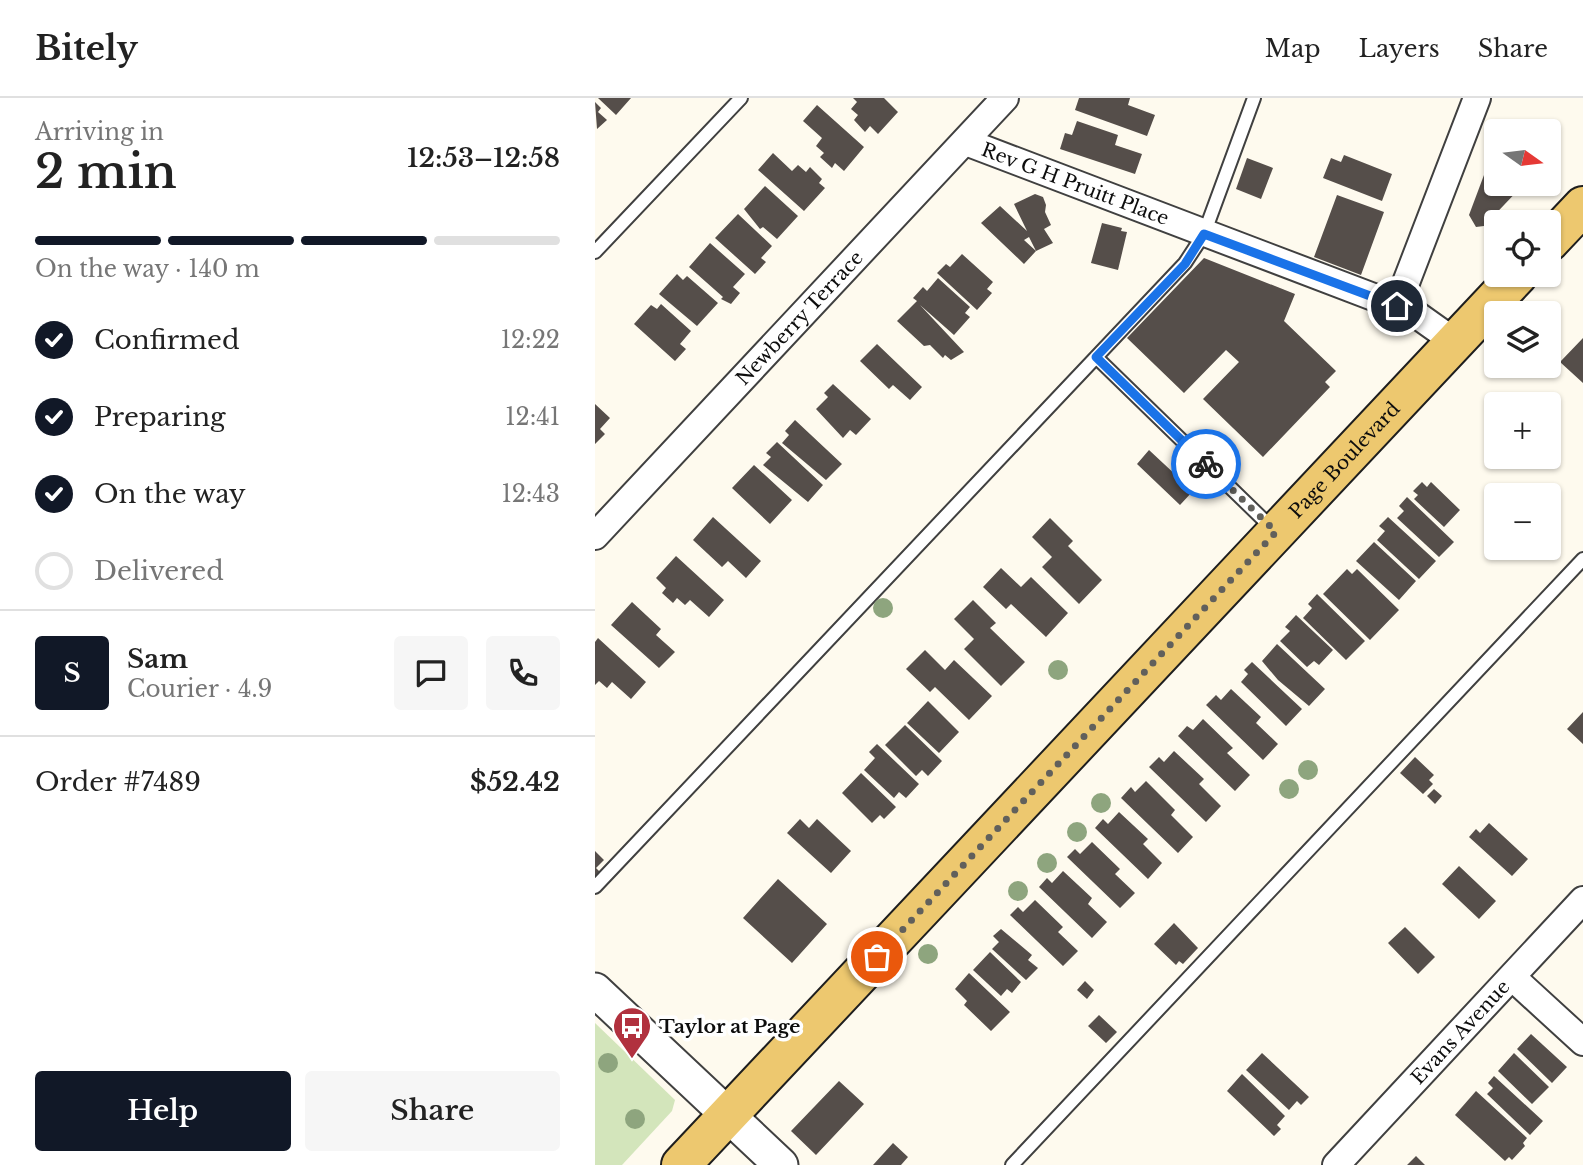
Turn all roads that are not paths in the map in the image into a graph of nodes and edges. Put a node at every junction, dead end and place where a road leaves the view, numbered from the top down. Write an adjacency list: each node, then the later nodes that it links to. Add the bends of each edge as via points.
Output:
1 (741, 98): 9 (lane)
2 (1005, 98): 5 (street, Newberry Terrace)
3 (1254, 98): 8 (lane)
4 (1477, 98): 11 (street)
5 (966, 142): 8 (street, Rev G H Pruitt Place); 15 (street, Newberry Terrace)
6 (1583, 206): 7 (main road)
7 (1561, 229)
8 (1204, 234): 11 (street, Rev G H Pruitt Place); 13 (lane, via 1185,264)
9 (595, 252)
10 (1507, 287): 12 (main road, Page Boulevard)
11 (1397, 306): 12 (street, Rev G H Pruitt Place)
12 (1455, 342): 14 (main road, Page Boulevard)
13 (1096, 357): 14 (lane); 17 (lane)
14 (1276, 532): 22 (main road, Page Boulevard)
15 (595, 536)
16 (1583, 559): 25 (lane)
17 (595, 887)
18 (1583, 900): 19 (street, Evans Avenue)
19 (1512, 977): 21 (street); 26 (street, Evans Avenue)
20 (595, 990): 22 (street)
21 (1583, 1042)
22 (728, 1116): 23 (main road, Page Boulevard); 24 (street)
23 (681, 1165)
24 (781, 1165)
25 (1012, 1165)
26 (1336, 1165)

